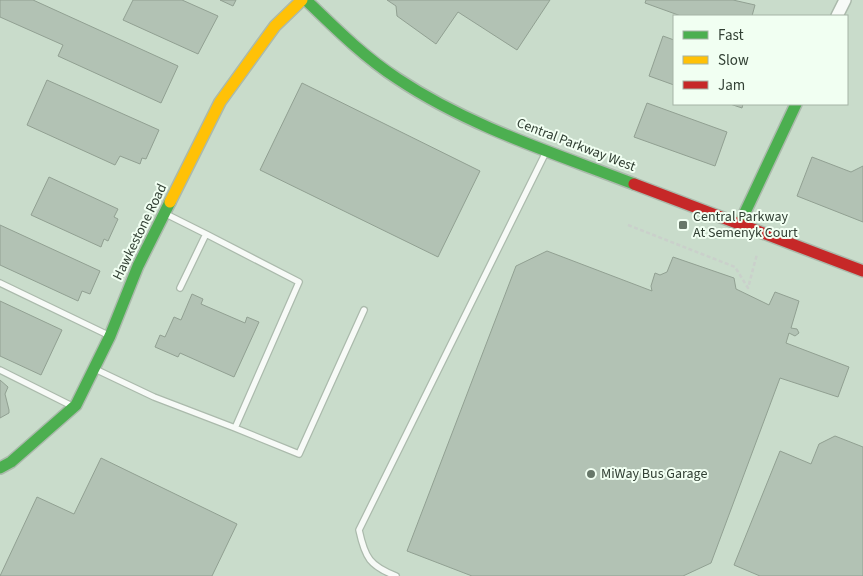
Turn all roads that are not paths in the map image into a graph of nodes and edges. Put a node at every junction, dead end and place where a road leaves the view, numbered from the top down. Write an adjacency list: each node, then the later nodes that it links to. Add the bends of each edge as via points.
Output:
1 (302, 0): 7 (street, Hawkestone Road, via 275,26 220,102)
2 (306, 0): 6 (street, Central Parkway West, via 346,38 398,79 460,115)
3 (845, 0): 4 (street)
4 (838, 15)
5 (796, 105): 8 (street)
6 (547, 150): 8 (street, Central Parkway West); 20 (lane, via 359,530 363,550 372,564)
7 (164, 213): 9 (lane); 14 (street, Hawkestone Road, via 138,266)
8 (740, 223): 10 (street, Central Parkway West)
9 (206, 234): 12 (lane); 18 (lane, via 299,282)
10 (863, 271)
11 (0, 283): 14 (lane)
12 (180, 288)
13 (364, 310): 18 (lane, via 299,454)
14 (110, 336): 15 (street, Hawkestone Road)
15 (95, 369): 17 (street, Hawkestone Road); 18 (lane, via 154,397)
16 (0, 370): 17 (lane)
17 (73, 407): 19 (street, Hawkestone Road)
18 (235, 428)
19 (0, 468)
20 (396, 576)

